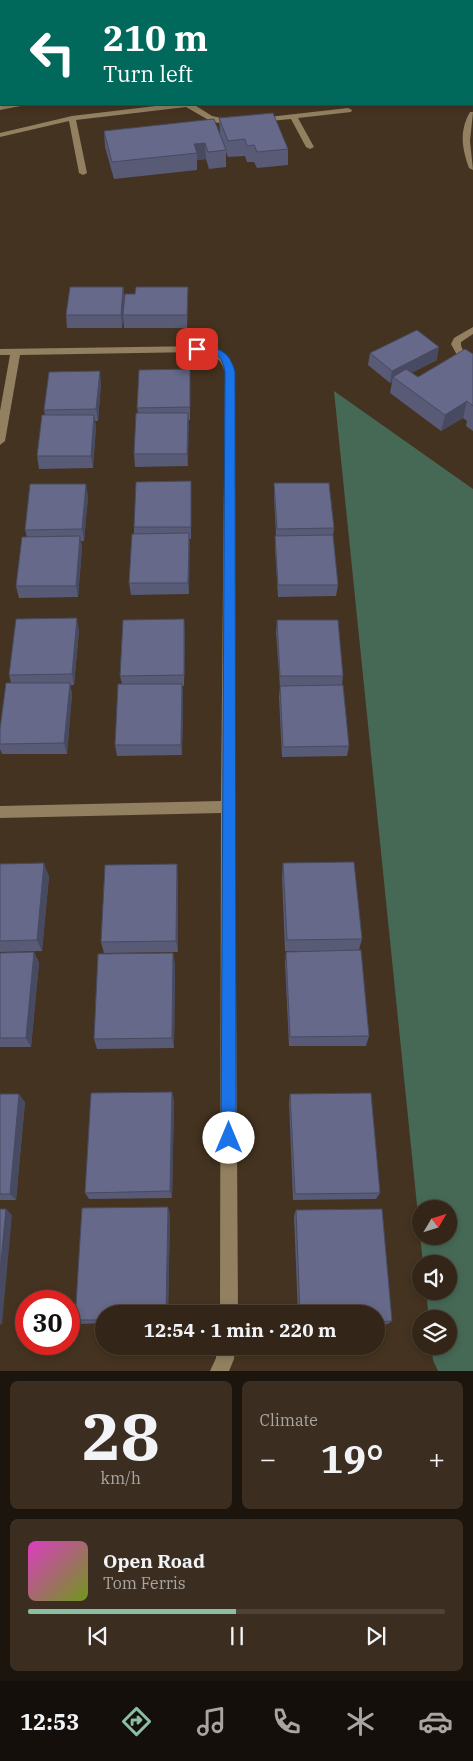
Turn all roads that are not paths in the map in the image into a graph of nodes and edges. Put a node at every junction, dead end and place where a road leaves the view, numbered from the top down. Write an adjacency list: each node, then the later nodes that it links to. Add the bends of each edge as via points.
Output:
1 (20, 105): 4 (street)
2 (180, 105): 8 (street)
3 (189, 105): 7 (street, via 211,120 224,123)
4 (0, 108)
5 (348, 110): 7 (street)
6 (473, 114): 12 (street, via 466,127 466,146)
7 (293, 116): 11 (street)
8 (72, 118): 9 (street); 13 (street)
9 (1, 135): 10 (street)
10 (0, 147)
11 (310, 147)
12 (473, 168)
13 (83, 172)
14 (473, 330): 17 (street, via 456,344 460,353)
15 (0, 352): 16 (street)
16 (15, 353): 18 (street); 19 (street, via 197,349 213,350 228,362)
17 (473, 363)
18 (0, 442)
19 (228, 807): 20 (street); 21 (street)
20 (0, 812)
21 (229, 1305)
22 (225, 1355): 23 (street)
23 (219, 1371)

